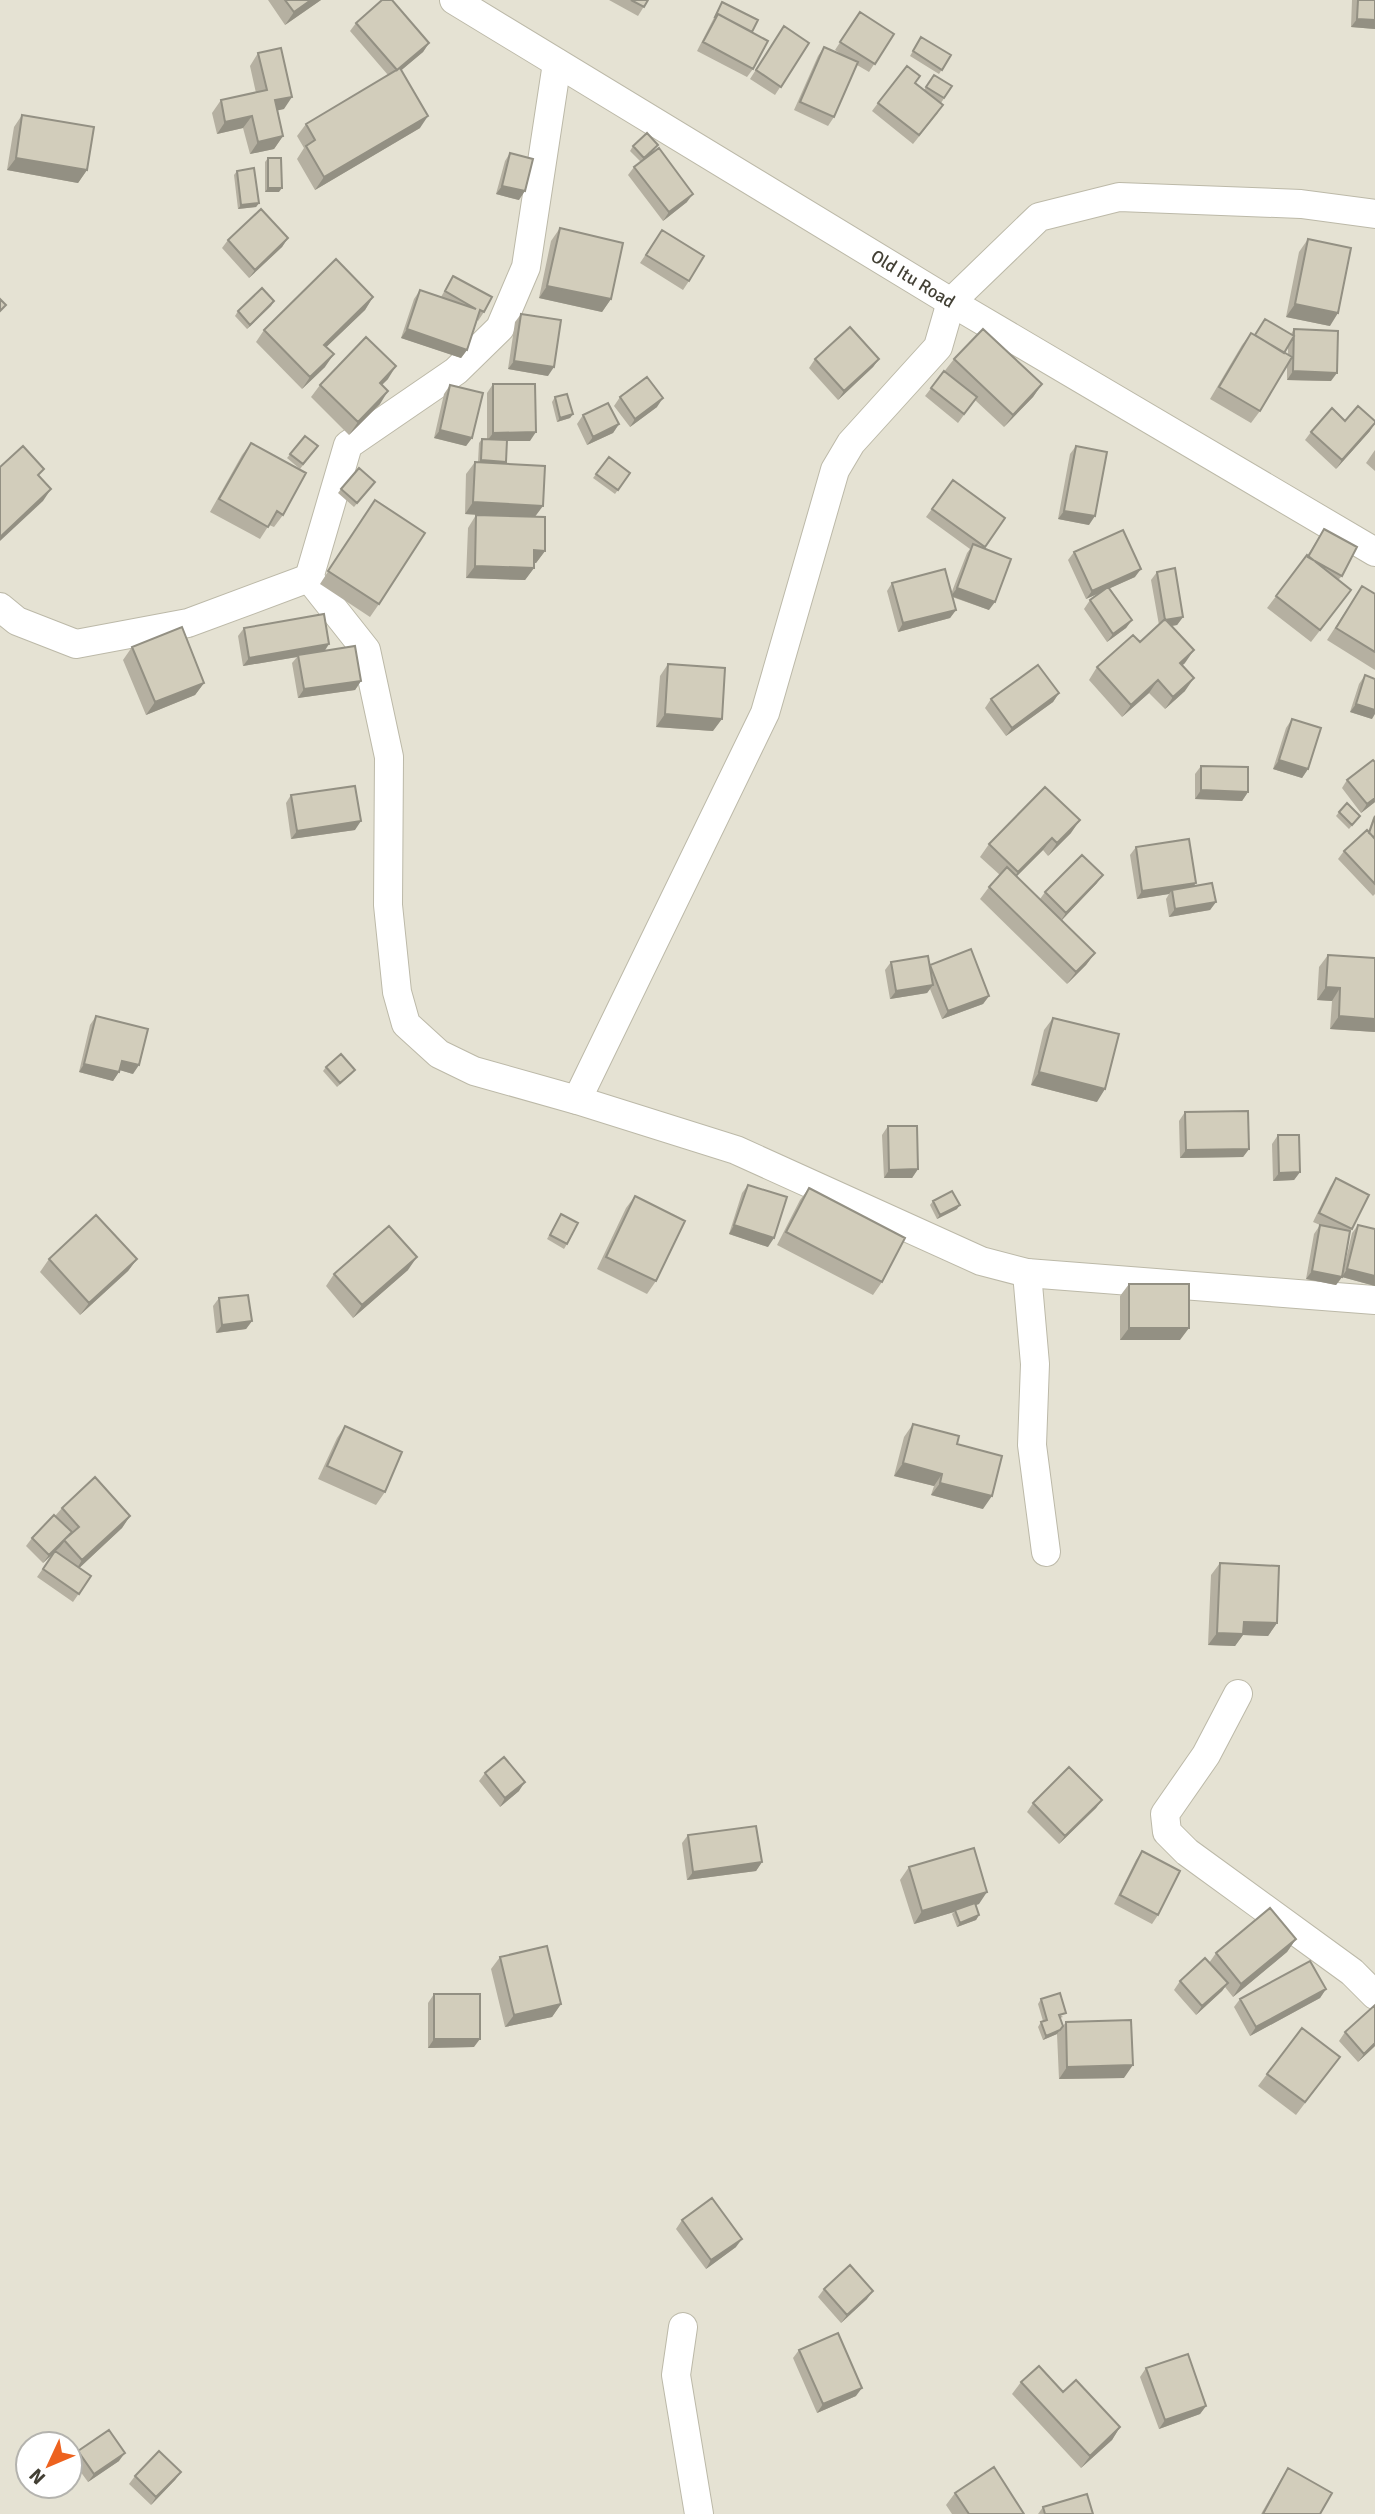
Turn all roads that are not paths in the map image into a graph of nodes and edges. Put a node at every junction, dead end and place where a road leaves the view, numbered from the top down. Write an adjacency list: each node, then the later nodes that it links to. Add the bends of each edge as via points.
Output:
1 (454, 0): 2 (street, Old Itu Road)
2 (556, 63): 4 (street, Old Itu Road); 6 (street, via 526,267 500,327 456,370 348,445)
3 (1375, 214): 4 (street, via 1301,204 1119,197 1039,217)
4 (951, 302): 5 (street, Old Itu Road); 8 (street, via 938,347 851,443 835,470 765,713)
5 (1375, 552)
6 (309, 578): 7 (street, via 188,623 76,644 18,621); 8 (street, via 366,650 389,757 388,905 397,992 406,1024 439,1055 474,1071)
7 (0, 607)
8 (576, 1100): 9 (street, via 736,1150 981,1261)
9 (1027, 1273): 10 (street); 11 (street, via 1035,1364 1032,1445)
10 (1375, 1300)
11 (1046, 1552)
12 (1238, 1693): 13 (street, via 1206,1755 1165,1814 1167,1832 1187,1852 1352,1972)
13 (1375, 1996)
14 (683, 2327): 15 (street, via 676,2375)
15 (699, 2514)

